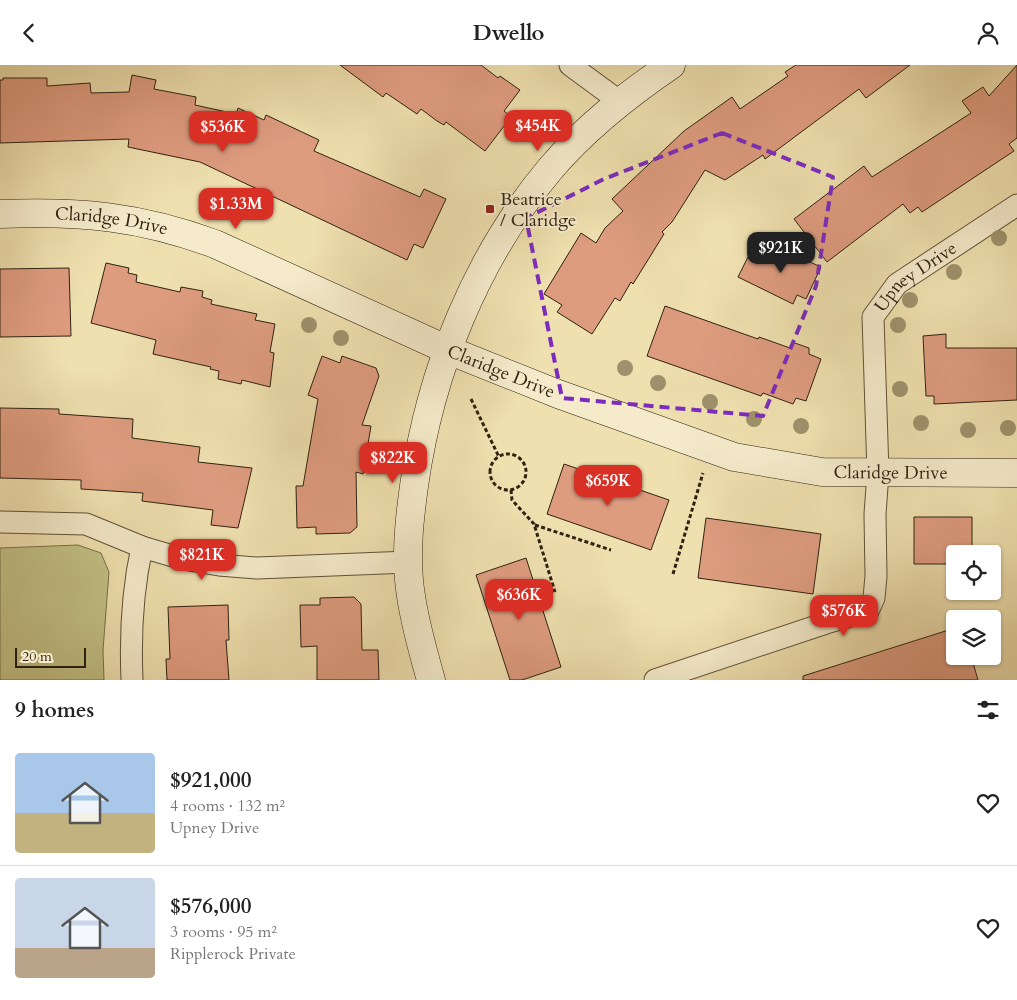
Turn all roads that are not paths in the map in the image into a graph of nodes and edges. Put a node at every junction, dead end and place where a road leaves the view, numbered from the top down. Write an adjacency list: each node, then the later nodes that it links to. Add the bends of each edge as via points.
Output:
1 (570, 65): 3 (street)
2 (671, 65): 3 (street)
3 (619, 101): 6 (street, via 552,168 527,201 483,271)
4 (1017, 205): 7 (street, Upney Drive, via 898,284 873,317)
5 (0, 213): 6 (street, Claridge Drive, via 114,217 181,232)
6 (448, 350): 7 (street, Claridge Drive, via 558,394 734,457 822,472); 11 (street, via 421,439 409,522)
7 (878, 473): 8 (street, Claridge Drive); 14 (street, Upney Drive, via 876,576 874,598 868,611)
8 (1017, 473)
9 (0, 522): 10 (street, via 86,524)
10 (142, 547): 11 (street, via 182,559 248,567); 12 (street, via 134,583 130,645)
11 (409, 562): 13 (street, via 411,595)
12 (132, 680)
13 (431, 680)
14 (655, 680)

